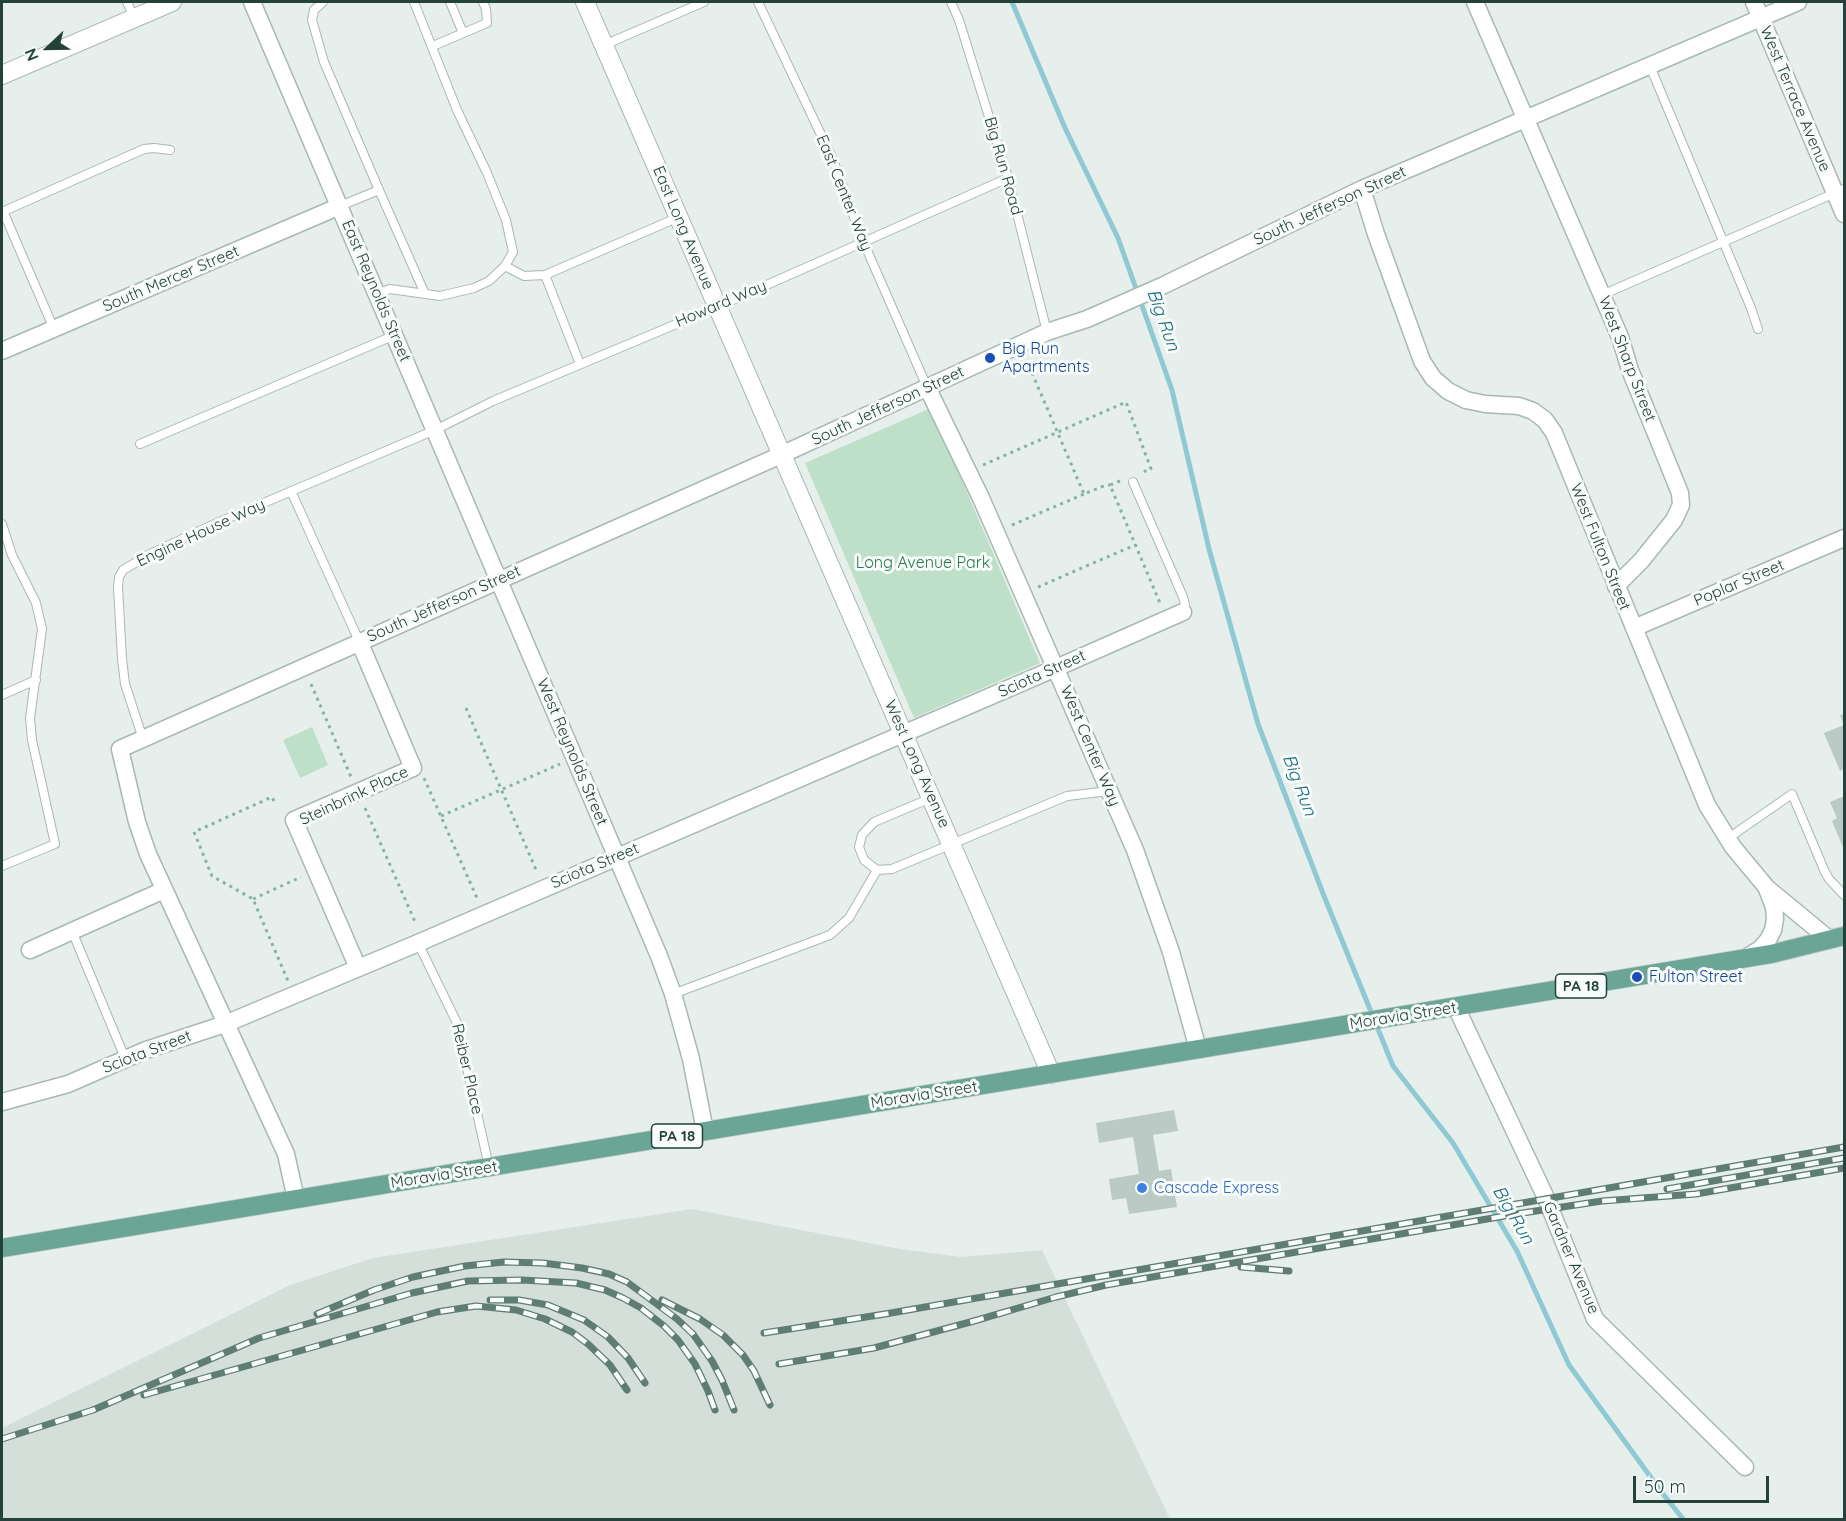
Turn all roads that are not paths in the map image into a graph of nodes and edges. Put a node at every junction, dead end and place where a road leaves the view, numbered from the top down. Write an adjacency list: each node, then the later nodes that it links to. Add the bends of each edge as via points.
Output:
1 (172, 2): 14 (street)
2 (252, 2): 27 (street, East Reynolds Street)
3 (323, 2): 25 (lane, via 314,10 312,20 324,62)
4 (414, 2): 18 (lane)
5 (450, 2): 16 (lane)
6 (483, 2): 16 (lane, via 487,23)
7 (585, 2): 17 (street, East Long Avenue)
8 (704, 2): 17 (lane)
9 (758, 2): 31 (lane, East Center Way, via 833,160)
10 (951, 2): 23 (lane, Big Run Road)
11 (1754, 2): 15 (street, West Terrace Avenue)
12 (1798, 2): 15 (street, South Jefferson Street)
13 (1479, 3): 21 (street, West Sharp Street)
14 (131, 10): 20 (street)
15 (1760, 18): 19 (street, South Jefferson Street); 26 (street, West Terrace Avenue)
16 (463, 33): 18 (lane)
17 (604, 45): 30 (street, East Long Avenue)
18 (433, 46): 33 (lane, via 506,220 513,252)
19 (1650, 66): 21 (street, South Jefferson Street); 32 (lane)
20 (2, 75)
21 (1526, 119): 24 (street, South Jefferson Street); 37 (street, West Sharp Street)
22 (170, 150): 28 (lane, via 144,149)
23 (1008, 178): 31 (lane, Howard Way); 41 (lane, Big Run Road)
24 (1362, 189): 41 (street, South Jefferson Street, via 1162,286); 54 (street, West Fulton Street, via 1422,361 1433,378 1466,400 1519,406 1545,420 1554,433)
25 (379, 190): 27 (lane); 36 (lane)
26 (1840, 190): 29 (street, West Terrace Avenue); 32 (lane)
27 (339, 206): 35 (street, East Reynolds Street); 39 (street, South Mercer Street)
28 (2, 212): 39 (lane)
29 (1845, 214)
30 (679, 217): 34 (lane); 38 (street, East Long Avenue)
31 (863, 241): 38 (lane, Howard Way); 45 (lane, East Center Way)
32 (1722, 242): 37 (lane); 40 (lane)
33 (506, 266): 34 (lane, via 524,276); 36 (lane, via 474,288 440,296)
34 (545, 275): 44 (lane)
35 (377, 294): 36 (lane, via 390,289); 42 (street, East Reynolds Street)
36 (425, 294)
37 (1602, 295): 54 (street, West Sharp Street, via 1680,493 1681,505 1662,536)
38 (717, 307): 44 (lane, Howard Way); 48 (street, East Long Avenue)
39 (54, 329): 43 (street, South Mercer Street)
40 (1758, 329)
41 (1047, 332): 45 (street, South Jefferson Street)
42 (395, 336): 46 (street, East Reynolds Street); 47 (lane)
43 (2, 351)
44 (580, 364): 46 (lane, Howard Way)
45 (927, 387): 48 (street, South Jefferson Street); 58 (street, West Center Way)
46 (435, 430): 50 (lane, Engine House Way); 53 (street, East Reynolds Street)
47 (140, 444)
48 (781, 455): 53 (street, South Jefferson Street); 61 (street, West Long Avenue)
49 (1132, 479): 55 (lane, via 1183,597)
50 (291, 491): 57 (lane, Steinbrink Place); 62 (lane, Engine House Way, via 123,570 119,577 122,659 125,684)
51 (2, 524): 59 (lane, via 12,555 36,603 42,629)
52 (1845, 538): 56 (street, Poplar Street)
53 (499, 580): 57 (street, South Jefferson Street); 67 (street, West Reynolds Street)
54 (1616, 586): 56 (street, West Fulton Street)
55 (1183, 612): 58 (street, Sciota Street)
56 (1634, 628): 65 (street, West Fulton Street, via 1697,783)
57 (359, 641): 62 (street, South Jefferson Street); 79 (street, Steinbrink Place, via 413,768 294,820)
58 (1056, 668): 61 (street, Sciota Street); 63 (street, West Center Way)
59 (36, 680): 60 (lane); 68 (lane, via 30,718 32,740 56,844)
60 (2, 695)
61 (904, 734): 64 (street, West Long Avenue); 67 (street, Sciota Street)
62 (142, 738): 71 (street, via 120,748 137,822)
63 (1109, 790): 66 (lane, via 1067,796); 83 (street, West Center Way, via 1171,952)
64 (932, 798): 66 (street, West Long Avenue); 69 (lane, via 874,822 862,835 859,847 864,860)
65 (1727, 839): 70 (street, West Fulton Street); 72 (lane, via 1792,794 1825,872)
66 (952, 844): 69 (lane, via 892,869); 85 (street, West Long Avenue)
67 (617, 857): 75 (street, Sciota Street); 80 (street, West Reynolds Street)
68 (2, 866)
69 (877, 870): 80 (lane, via 849,918 830,935)
70 (1767, 888): 74 (street, West Fulton Street); 78 (street, via 1774,907 1773,930 1760,949)
71 (164, 890): 73 (street); 82 (street)
72 (1845, 895)
73 (72, 931): 76 (street); 84 (lane)
74 (1837, 938): 77 (main road); 78 (main road, Moravia Street / PA 18)
75 (418, 943): 79 (street, Sciota Street); 88 (lane, Reiber Place, via 457,1023)
76 (30, 950)
77 (1845, 953)
78 (1744, 959): 81 (main road, Moravia Street / PA 18)
79 (358, 968): 82 (street, Sciota Street)
80 (673, 994): 87 (street, West Reynolds Street)
81 (1456, 1007): 83 (main road, Moravia Street / PA 18); 91 (street, Gardner Avenue, via 1546,1198 1595,1319)
82 (225, 1024): 84 (street, Sciota Street); 89 (street, via 286,1154)
83 (1198, 1049): 85 (main road, Moravia Street / PA 18)
84 (125, 1058): 86 (street, Sciota Street, via 68,1084)
85 (1051, 1074): 87 (main road, Moravia Street / PA 18)
86 (2, 1102)
87 (705, 1131): 88 (main road, Moravia Street / PA 18)
88 (489, 1167): 89 (main road, Moravia Street / PA 18)
89 (296, 1199): 90 (main road, Moravia Street / PA 18)
90 (2, 1248)
91 (1745, 1467)

